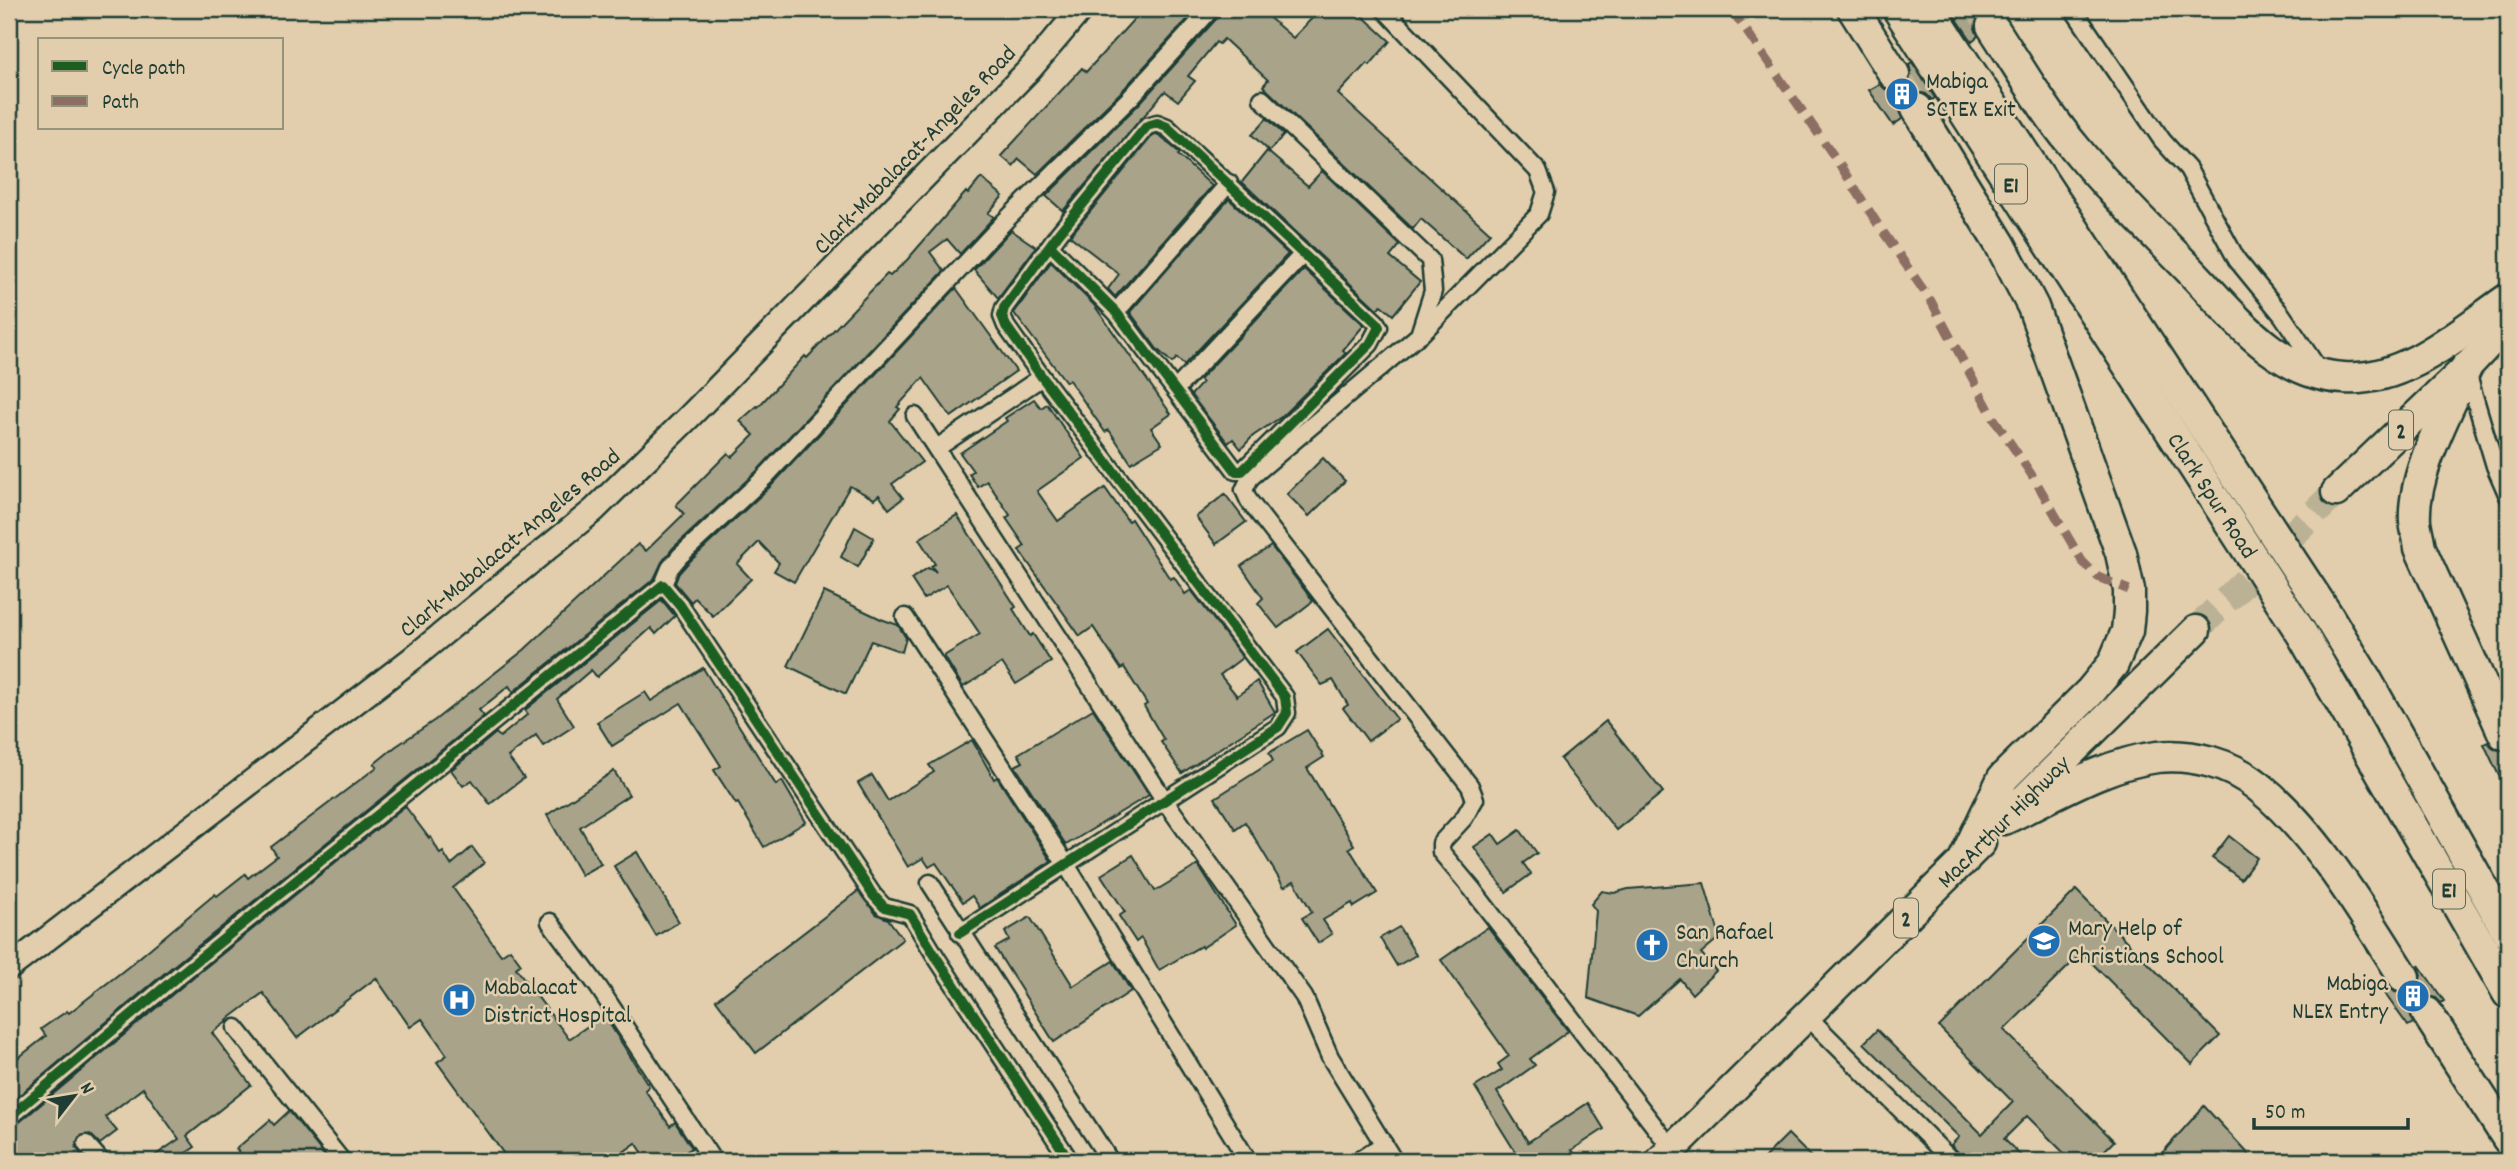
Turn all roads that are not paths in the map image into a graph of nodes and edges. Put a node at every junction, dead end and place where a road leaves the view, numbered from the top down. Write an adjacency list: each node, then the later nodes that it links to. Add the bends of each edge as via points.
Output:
1 (1081, 9): 39 (main road, Clark-Mabalacat-Angeles Road, via 1030,69 594,510 413,658)
2 (1211, 9): 27 (street, via 764,478 680,556)
3 (1384, 9): 18 (street, via 1538,171 1546,192 1539,214)
4 (1853, 9): 9 (highway)
5 (1898, 9): 41 (highway, Clark Spur Road / E1, via 2302,634)
6 (1929, 9): 38 (highway, Clark Spur Road / E1, via 2326,613)
7 (2073, 9): 20 (street, via 2162,140 2188,169 2237,260)
8 (1992, 26): 20 (highway, via 2059,127 2108,187 2254,336 2282,358)
9 (1894, 74)
10 (1262, 99): 18 (street, via 1430,260 1433,291)
11 (1917, 109): 33 (highway, via 2033,307 2121,553 2129,590 2127,631 2113,664 2003,778)
12 (1228, 183): 13 (street, via 1167,127 1147,126); 14 (street); 16 (street)
13 (1051, 246): 16 (street); 21 (street, via 1002,316)
14 (1303, 254): 22 (street); 22 (street, via 1376,322 1379,327 1370,344 1242,471 1231,466)
15 (2508, 299): 20 (highway, via 2433,351 2396,369 2363,378)
16 (1116, 312): 22 (street)
17 (2508, 323): 19 (highway, 2)
18 (1419, 335): 49 (street, via 1250,478 1244,490 1470,786 1475,799 1441,843 1441,852)
19 (2466, 368): 25 (highway, 2); 26 (street); 30 (highway, via 2422,472 2415,522 2420,548)
20 (2322, 375)
21 (1042, 377): 24 (street); 31 (street, via 1285,697 1287,713 1278,727)
22 (1176, 388)
23 (915, 416): 24 (street)
24 (937, 448): 31 (street)
25 (2336, 492)
26 (2508, 496)
27 (663, 585): 45 (street); 53 (street, via 873,895 884,906 910,914)
28 (905, 617): 34 (street)
29 (2196, 630): 32 (highway, MacArthur Highway / 2)
30 (2504, 734)
31 (1165, 801): 34 (street); 47 (street, via 1304,997 1330,1057)
32 (2004, 819): 33 (highway, MacArthur Highway / 2); 40 (highway, via 2128,763 2184,757 2223,766 2257,785 2309,840)
33 (1964, 860): 43 (highway, MacArthur Highway / 2)
34 (1067, 866): 37 (street); 55 (street)
35 (930, 883): 37 (street)
36 (550, 922): 52 (street)
37 (960, 933): 54 (street)
38 (2508, 933)
39 (9, 968)
40 (2404, 977)
41 (2508, 993)
42 (2427, 1013): 46 (highway)
43 (1807, 1016): 49 (highway, MacArthur Highway / 2); 58 (street)
44 (236, 1027): 51 (street)
45 (9, 1117)
46 (2508, 1139)
47 (1384, 1143): 56 (street); 57 (street)
48 (86, 1144): 50 (street)
49 (1666, 1155)
50 (101, 1161)
51 (342, 1161)
52 (713, 1161)
53 (1070, 1161)
54 (1110, 1161)
55 (1248, 1161)
56 (1358, 1161)
57 (1394, 1161)
58 (1952, 1161)

